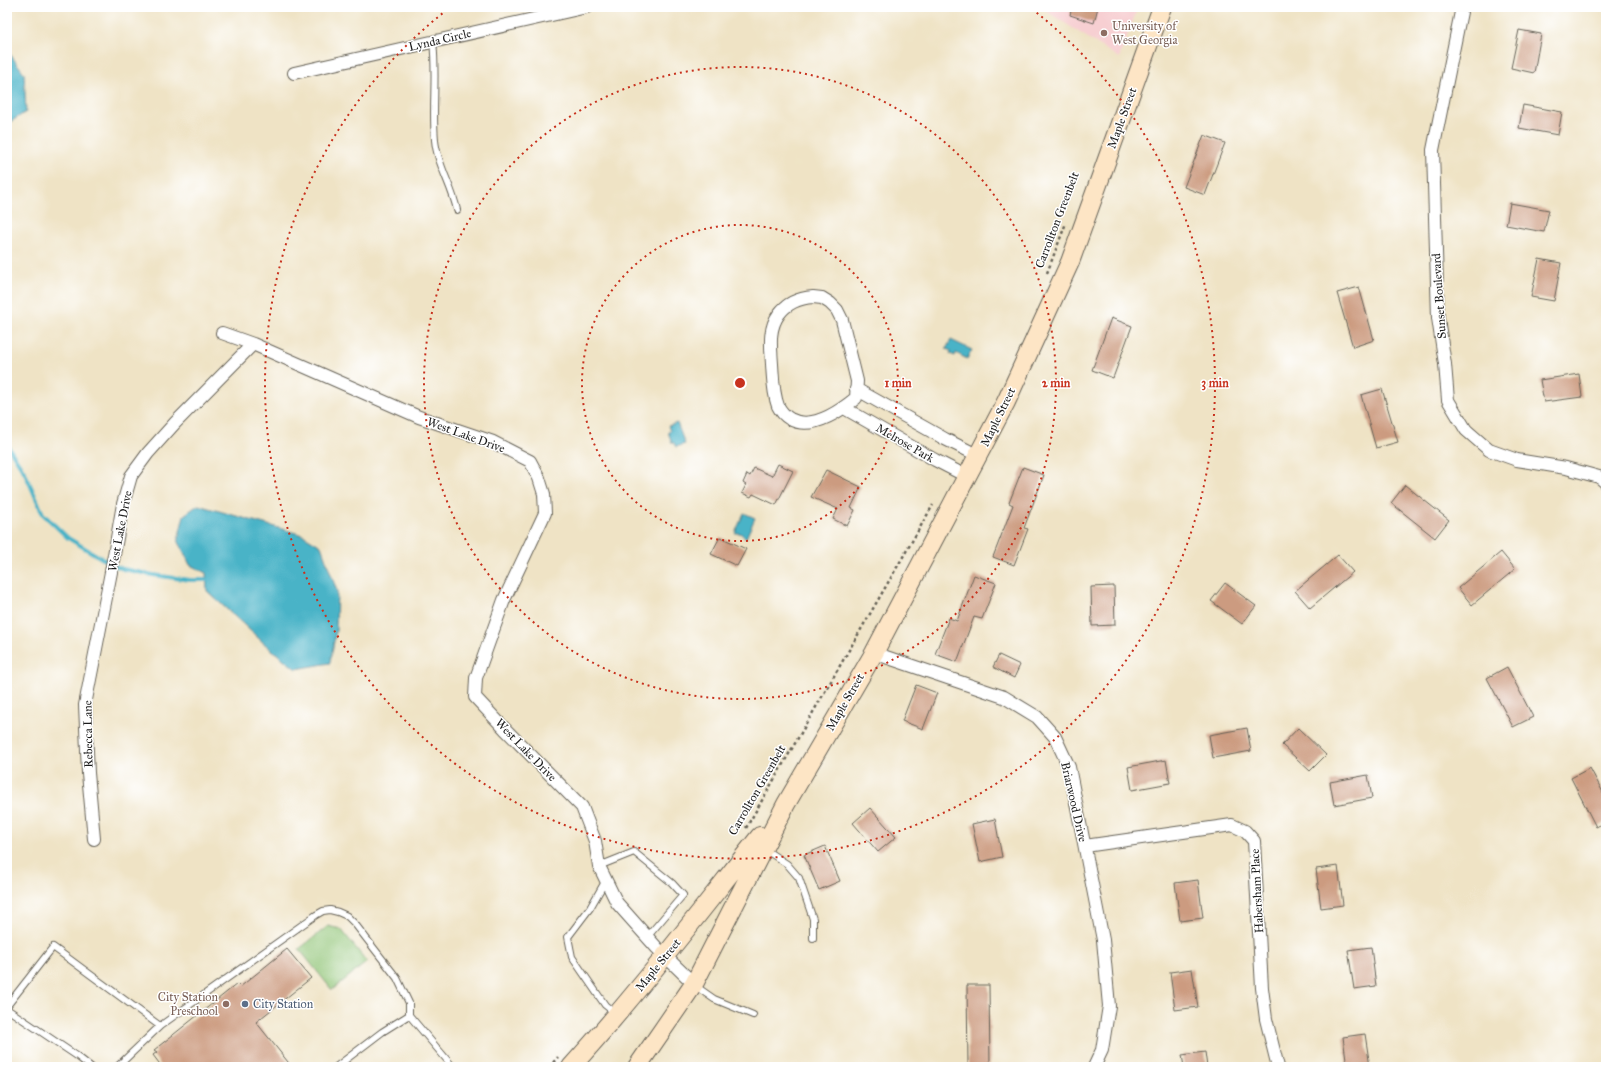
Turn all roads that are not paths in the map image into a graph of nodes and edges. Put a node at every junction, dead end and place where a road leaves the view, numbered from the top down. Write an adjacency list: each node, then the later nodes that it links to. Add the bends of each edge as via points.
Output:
1 (587, 7): 4 (street, Lynda Circle)
2 (1162, 7): 11 (main road, Maple Street, via 1070,262)
3 (1462, 7): 13 (street, Sunset Boulevard, via 1433,150 1438,318 1448,400 1466,430 1489,450 1517,460 1566,468 1599,477)
4 (432, 42): 5 (street, Lynda Circle); 6 (lane, via 435,62 435,140 454,193)
5 (294, 73)
6 (457, 210)
7 (222, 333): 8 (street)
8 (253, 344): 14 (street, West Lake Drive, via 174,423 132,476 123,504); 20 (street, West Lake Drive, via 419,417 494,442 530,461 541,484 546,513 504,600 476,678 475,697 582,807 595,841)
9 (856, 389): 10 (street, via 856,398); 10 (street, via 857,381 847,337 837,310 822,298 813,296 796,300 784,308 778,315 770,336 775,397 779,408 784,415 798,423 816,421); 11 (street, Melrose Park)
10 (844, 408): 12 (street, Melrose Park)
11 (979, 456): 12 (main road, Maple Street)
12 (968, 477): 15 (main road, Maple Street)
13 (1606, 483)
14 (100, 631): 17 (street, Rebecca Lane, via 85,705)
15 (874, 653): 16 (main road, Maple Street); 18 (street, Briarwood Drive, via 1004,697 1037,717 1055,737 1069,767)
16 (786, 804): 19 (main road, Maple Street); 24 (main road, Maple Street)
17 (94, 839)
18 (1085, 846): 38 (street, Briarwood Drive, via 1103,940 1109,1006 1102,1050); 39 (street, Habersham Place, via 1232,825 1245,831 1254,841 1262,988 1266,1019)
19 (763, 848): 23 (lane, via 787,864 799,878 813,919); 25 (main road, Maple Street)
20 (599, 866): 21 (street, West Lake Drive); 22 (lane, via 634,852 672,882 684,895)
21 (606, 880): 22 (street, West Lake Drive, via 617,903); 29 (lane, via 590,908 568,937 572,957 605,1005)
22 (648, 936): 24 (street, West Lake Drive)
23 (813, 938)
24 (666, 956): 25 (street, West Lake Drive); 29 (main road, Maple Street)
25 (694, 984): 30 (lane, via 714,999); 37 (main road, Maple Street)
26 (7, 1006): 31 (lane, via 53,947)
27 (7, 1009): 33 (lane)
28 (409, 1015): 31 (lane, via 409,1003 397,978 373,946 346,916 330,910 316,915); 35 (lane); 36 (lane)
29 (617, 1015): 32 (main road, Maple Street)
30 (753, 1015)
31 (160, 1026): 34 (lane)
32 (565, 1061)
33 (91, 1067)
34 (117, 1067)
35 (336, 1067)
36 (453, 1067)
37 (637, 1067)
38 (1094, 1067)
39 (1278, 1067)

